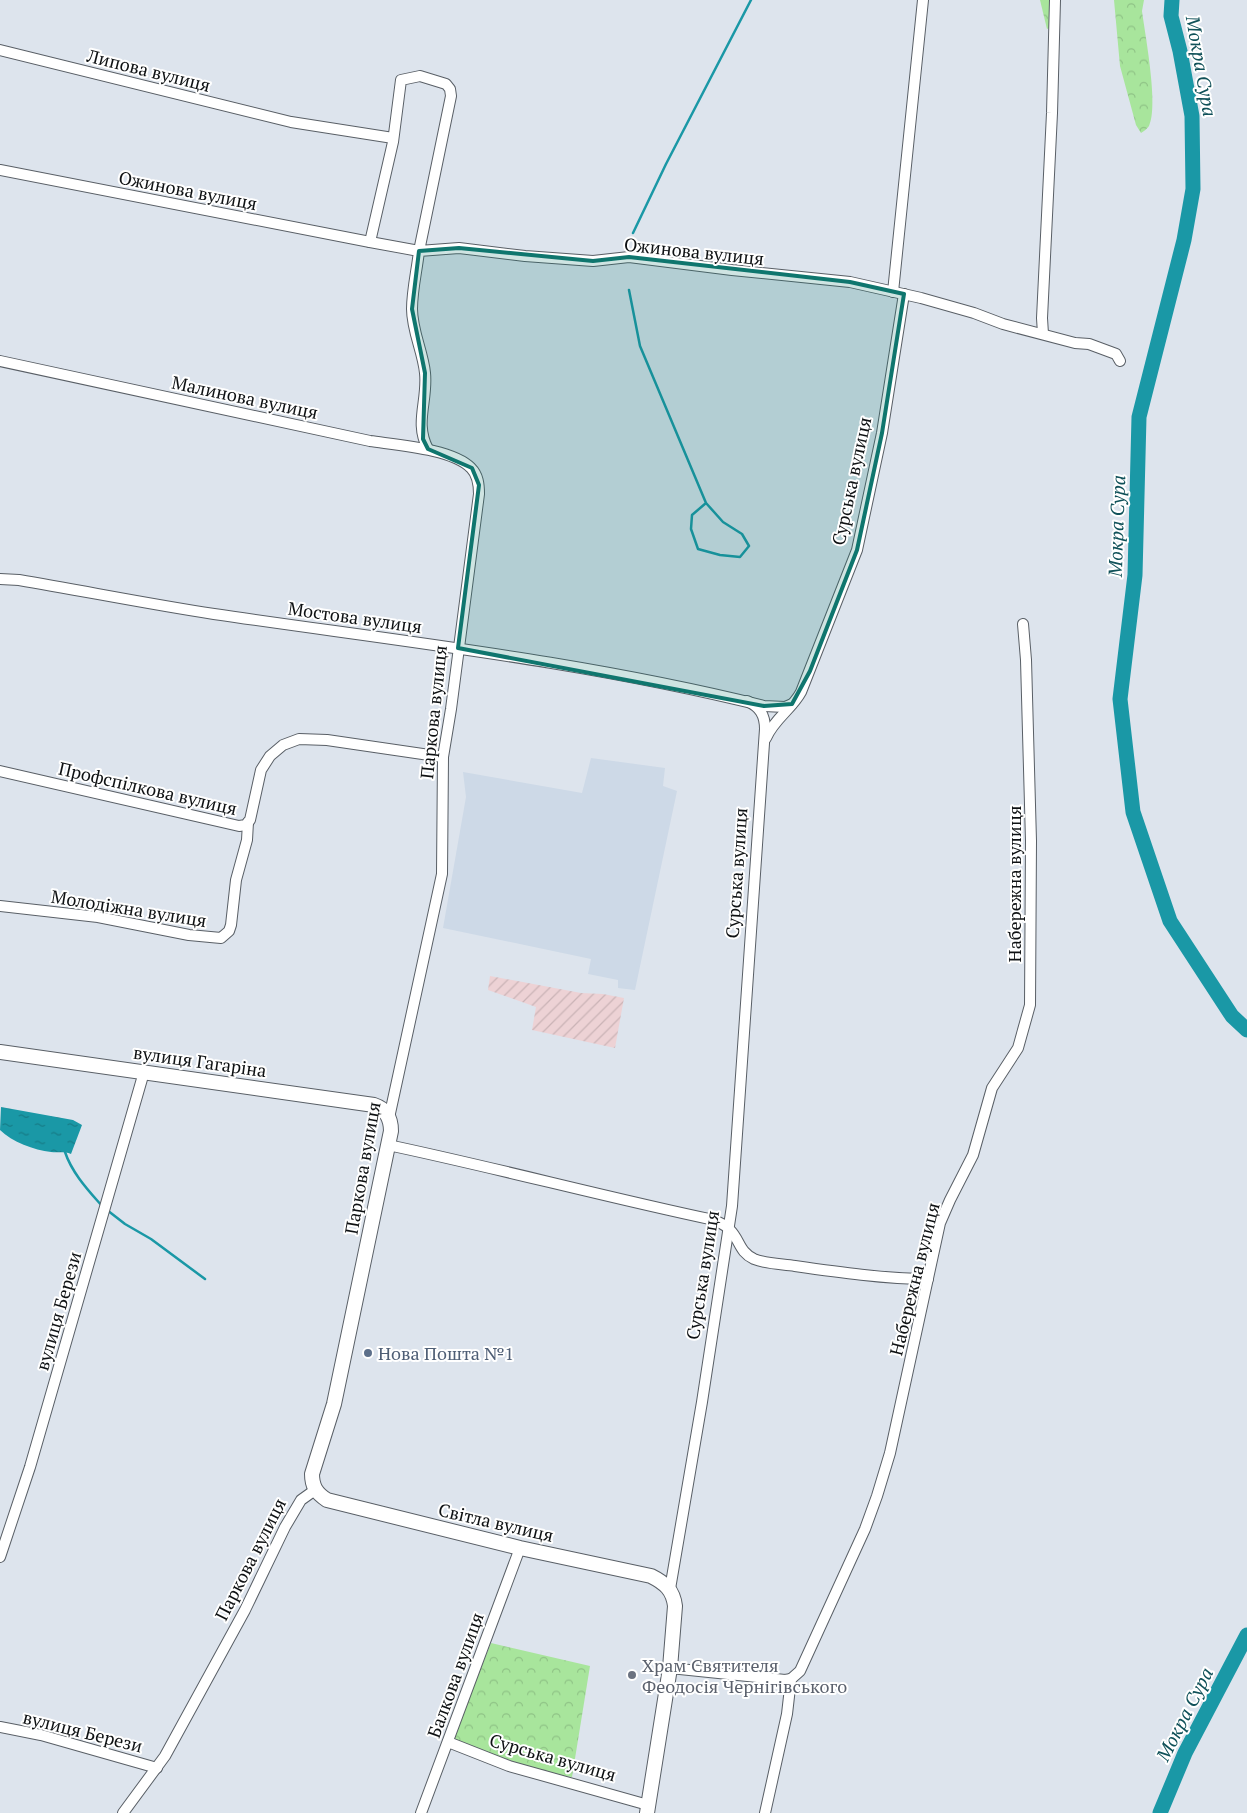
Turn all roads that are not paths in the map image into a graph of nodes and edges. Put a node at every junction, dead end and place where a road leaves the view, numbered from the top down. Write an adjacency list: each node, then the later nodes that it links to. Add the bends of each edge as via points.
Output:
1 (923, 0): 8 (street)
2 (1055, 0): 10 (street)
3 (0, 50): 4 (street, Липова вулиця, via 291,122)
4 (393, 138): 6 (street); 7 (street, via 402,80 420,76 446,84 451,96)
5 (0, 170): 6 (street, Ожинова вулиця)
6 (370, 242): 7 (street, Ожинова вулиця)
7 (419, 251): 8 (street, Ожинова вулиця, via 459,248 593,261 629,257 850,282); 13 (street, via 412,309 425,373 420,428)
8 (893, 292): 9 (street, Ожинова вулиця)
9 (904, 294): 10 (street, Ожинова вулиця); 19 (street, Сурська вулиця, via 882,433 857,550 810,671 798,699)
10 (1043, 334): 12 (street, Ожинова вулиця, via 1108,350)
11 (0, 361): 13 (street, Малинова вулиця, via 370,441)
12 (1120, 361)
13 (428, 449): 14 (street, Малинова вулиця, via 462,461 472,468)
14 (476, 476): 17 (street, Паркова вулиця, via 479,494)
15 (0, 579): 17 (street, Мостова вулиця, via 212,614)
16 (1023, 624): 30 (street, Набережна вулиця, via 1030,832 1030,1005 1018,1048 992,1088 973,1156 940,1222)
17 (458, 648): 18 (street, Мостова вулиця); 21 (street, Паркова вулиця)
18 (747, 701): 19 (street, Мостова вулиця, via 775,707); 20 (street, Сурська вулиця, via 763,715)
19 (792, 704): 20 (street, Сурська вулиця, via 770,728)
20 (763, 745): 29 (street, Сурська вулиця)
21 (443, 757): 23 (street, Профспілкова вулиця, via 299,739 283,745 261,770); 27 (street, Паркова вулиця, via 442,874)
22 (0, 771): 23 (street, Профспілкова вулиця, via 235,826)
23 (248, 822): 24 (street, Молодіжна вулиця, via 231,925 222,938)
24 (0, 906)
25 (0, 1052): 26 (street, вулиця Гагаріна)
26 (144, 1072): 27 (street, вулиця Гагаріна, via 374,1105 382,1108); 33 (street, вулиця Берези, via 30,1466)
27 (389, 1118): 28 (street, Паркова вулиця, via 391,1132)
28 (388, 1145): 29 (street, via 714,1220); 31 (street, Паркова вулиця, via 334,1404 312,1474)
29 (728, 1228): 30 (street, via 746,1254 754,1259); 34 (street, Сурська вулиця)
30 (928, 1280): 36 (street, Набережна вулиця, via 890,1453 877,1496 800,1671)
31 (315, 1490): 32 (street, Світла вулиця, via 327,1500); 39 (street, Паркова вулиця, via 301,1500 285,1527 245,1610)
32 (520, 1548): 34 (street, Світла вулиця, via 651,1576); 38 (street, Балкова вулиця)
33 (0, 1558)
34 (670, 1589): 35 (street, Сурська вулиця, via 676,1606)
35 (670, 1668): 36 (street); 40 (street, Сурська вулиця)
36 (791, 1679): 43 (street, Набережна вулиця, via 787,1714)
37 (0, 1727): 39 (street, вулиця Берези, via 41,1735)
38 (448, 1742): 40 (street, Сурська вулиця, via 509,1766); 42 (street, Балкова вулиця)
39 (157, 1768): 41 (street, Паркова вулиця)
40 (648, 1809)
41 (123, 1813)
42 (421, 1813)
43 (765, 1813)

